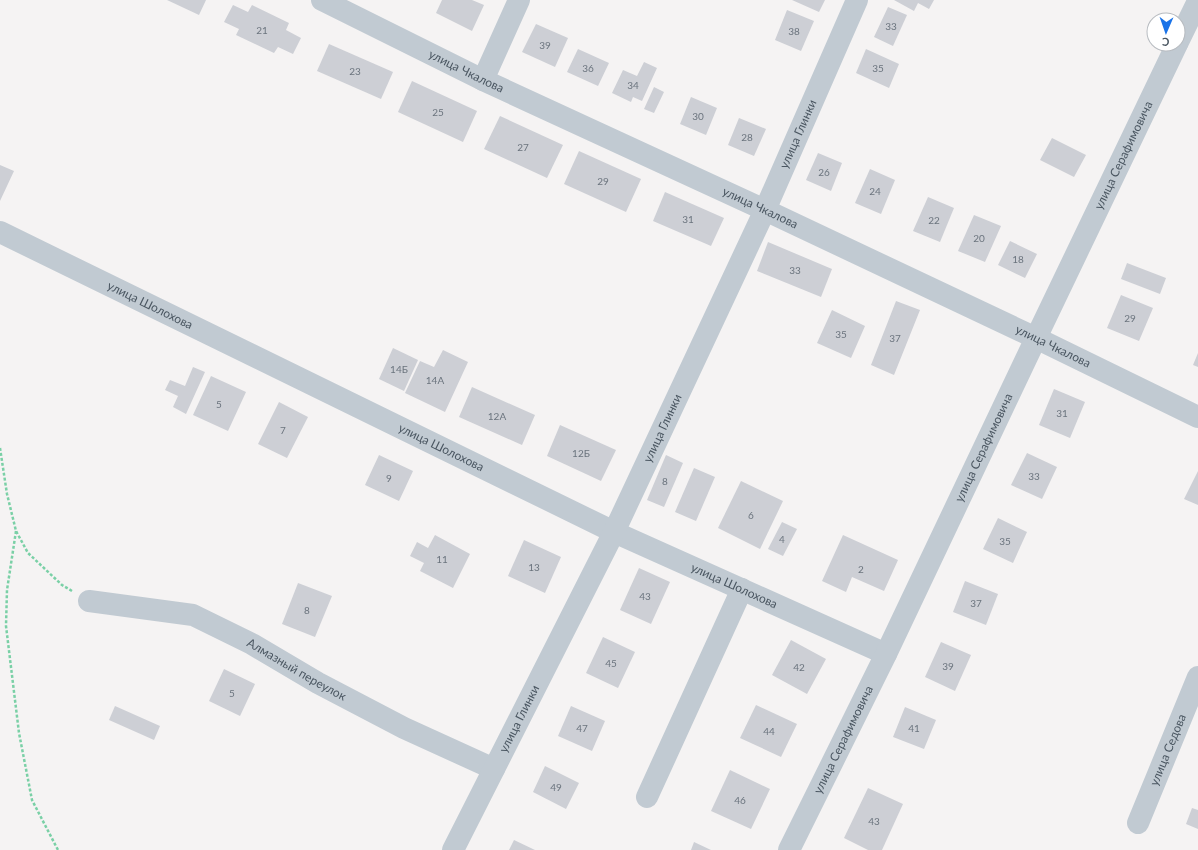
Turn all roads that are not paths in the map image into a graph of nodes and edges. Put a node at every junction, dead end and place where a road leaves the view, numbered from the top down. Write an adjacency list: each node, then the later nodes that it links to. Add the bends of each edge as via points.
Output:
1 (322, 0): 7 (street, улица Чкалова)
2 (518, 0): 7 (street)
3 (857, 0): 8 (street, улица Глинки)
4 (1198, 1): 5 (street, улица Серафимовича)
5 (1186, 26)
6 (1174, 52): 10 (street, улица Серафимовича)
7 (483, 80): 8 (street, улица Чкалова)
8 (765, 210): 10 (street, улица Чкалова); 12 (street, улица Глинки)
9 (0, 232): 12 (street, улица Шолохова)
10 (1036, 338): 11 (street, улица Чкалова); 15 (street, улица Серафимовича)
11 (1198, 417)
12 (614, 532): 13 (street, улица Шолохова); 17 (street, улица Глинки)
13 (742, 589): 15 (street, улица Шолохова); 18 (street)
14 (89, 601): 17 (street, Алмазный переулок, via 193,615 252,644 318,683 404,728)
15 (886, 654): 21 (street, улица Серафимовича)
16 (1198, 677): 19 (street, улица Седова)
17 (494, 770): 20 (street, улица Глинки)
18 (647, 797)
19 (1138, 823)
20 (453, 850)
21 (789, 850)

